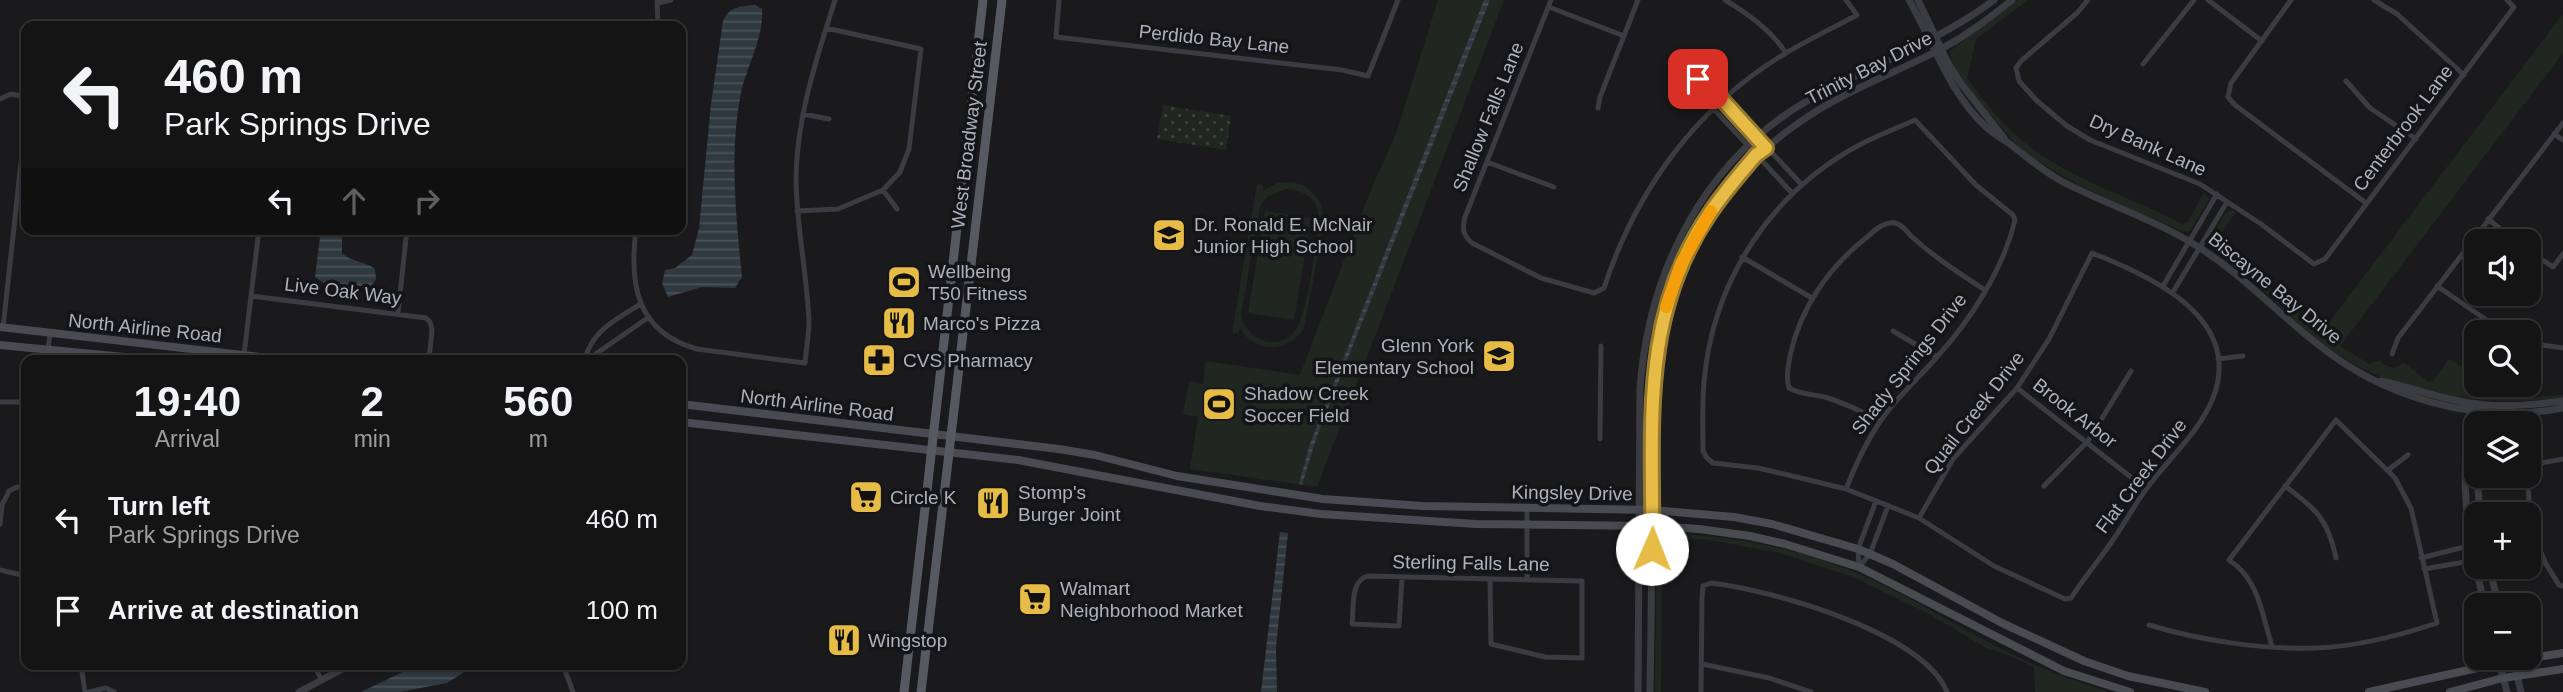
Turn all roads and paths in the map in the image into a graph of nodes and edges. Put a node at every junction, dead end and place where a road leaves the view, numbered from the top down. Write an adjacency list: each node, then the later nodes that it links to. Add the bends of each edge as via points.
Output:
1 (671, 0): 20 (street)
2 (835, 0): 23 (street)
3 (984, 0): 78 (main road, West Broadway Street)
4 (1002, 0): 98 (main road, West Broadway Street)
5 (1059, 0): 6 (street, Perdido Bay Lane, via 1056,37 1368,76)
6 (1398, 0)
7 (1638, 0): 24 (street)
8 (1725, 0): 28 (street, via 1764,27)
9 (1846, 0): 28 (street, via 1857,15)
10 (1909, 0): 25 (street, Biscayne Bay Drive)
11 (1918, 0): 25 (street, Biscayne Bay Drive)
12 (1994, 0): 25 (street, Trinity Bay Drive)
13 (2012, 0): 27 (street, Trinity Bay Drive)
14 (2088, 0): 53 (street, Dry Bank Lane, via 2021,61 2016,68 2019,81 2067,126 2090,140)
15 (2194, 0): 29 (street)
16 (2208, 0): 26 (street)
17 (2291, 0): 26 (street)
18 (2374, 0): 30 (street, via 2397,13)
19 (2507, 0): 30 (street, Centerbrook Lane, via 2514,7)
20 (657, 1): 22 (street)
21 (1550, 3): 24 (street); 48 (street, Shallow Falls Lane)
22 (658, 21)
23 (826, 28): 37 (street); 51 (street, via 921,49 909,149 900,172)
24 (1624, 36): 35 (street)
25 (1933, 39): 27 (street, Biscayne Bay Drive); 41 (street, Trinity Bay Drive, via 1811,99)
26 (2262, 41): 55 (street, via 2231,83 2228,97)
27 (1939, 50): 45 (street, Trinity Bay Drive, via 1818,109); 63 (street, Biscayne Bay Drive, via 2006,141 2060,180)
28 (1786, 53): 34 (street)
29 (2143, 64)
30 (2463, 75): 42 (street, Centerbrook Lane)
31 (2346, 81): 42 (street, via 2370,108)
32 (21, 96): 33 (street)
33 (0, 99)
34 (1723, 100): 36 (street); 36 (street, via 1703,80 1695,81 1696,90); 41 (street)
35 (1598, 108)
36 (1713, 108): 44 (street); 48 (street, Shallow Falls Lane, via 1674,152 1639,205 1604,288 1594,293 1541,278 1464,236)
37 (803, 114): 38 (street); 57 (street)
38 (828, 119)
39 (2563, 123): 40 (street)
40 (2554, 134): 43 (street); 58 (street)
41 (1757, 137): 44 (street, Trinity Bay Drive); 45 (street)
42 (2416, 139): 55 (street, Centerbrook Lane)
43 (2563, 141)
44 (1747, 145): 46 (street); 137 (street, Trinity Bay Drive, via 1691,218 1658,288 1640,388)
45 (1766, 148): 46 (street, Trinity Bay Drive); 49 (street)
46 (1756, 155): 52 (street); 138 (street, Trinity Bay Drive, via 1695,238 1661,323 1653,377)
47 (21, 159): 80 (street)
48 (1487, 162): 50 (street)
49 (1802, 185): 52 (street); 71 (street, Shady Springs Drive, via 1861,144 1915,120 1976,185 2013,215 2003,254)
50 (1554, 187)
51 (883, 190): 56 (street); 57 (street, via 838,209)
52 (1792, 193): 66 (street)
53 (2217, 194): 54 (street, Dry Bank Lane); 63 (street)
54 (2227, 202): 64 (street); 68 (street, Dry Bank Lane)
55 (2366, 203): 68 (street, Centerbrook Lane, via 2325,259)
56 (897, 209)
57 (797, 211): 77 (street, via 809,322 804,363 684,345)
58 (2488, 219): 59 (street); 70 (street)
59 (2501, 229)
60 (258, 235): 73 (street)
61 (406, 235): 76 (street)
62 (635, 235): 75 (street, via 633,277)
63 (2189, 241): 64 (street, Biscayne Bay Drive); 69 (street)
64 (2200, 247): 72 (street); 105 (street, Biscayne Bay Drive, via 2341,361 2403,394)
65 (2563, 254): 67 (street, via 2553,267)
66 (1742, 257): 74 (street); 128 (street, via 1720,306 1709,347 1703,451 1713,463 1758,468)
67 (2541, 259)
68 (2315, 264)
69 (2163, 286): 72 (street); 100 (street, Quail Creek Drive, via 2092,253 2049,339)
70 (2437, 286): 79 (street); 88 (street, via 2398,338)
71 (1985, 290): 74 (street, via 1898,223 1882,225 1850,251); 96 (street, Shady Springs Drive)
72 (2173, 292): 97 (street, via 2201,318)
73 (251, 296): 76 (street, Live Oak Way); 91 (street)
74 (1812, 298): 110 (street, via 1791,350 1789,388 1855,407)
75 (642, 304): 77 (street); 93 (street, via 597,335)
76 (398, 313): 92 (street, Live Oak Way, via 430,321)
77 (649, 317): 94 (street)
78 (947, 317): 98 (main road, via 958,325); 113 (main road, West Broadway Street)
79 (2487, 320)
80 (1, 328): 82 (main road, North Airline Road)
81 (1893, 331): 96 (street)
82 (50, 333): 87 (street); 91 (main road, North Airline Road)
83 (0, 345): 87 (main road, North Airline Road)
84 (2541, 345): 86 (street)
85 (1601, 346): 115 (street)
86 (2563, 348)
87 (48, 349): 89 (street); 90 (main road, North Airline Road)
88 (2392, 354)
89 (47, 355)
90 (106, 355)
91 (244, 355)
92 (430, 355)
93 (588, 355)
94 (593, 355)
95 (2243, 356): 97 (street)
96 (1937, 357): 110 (street, Shady Springs Drive)
97 (2218, 359): 129 (street, Flat Creek Drive, via 2213,398 2201,421)
98 (959, 368): 114 (main road, West Broadway Street)
99 (2131, 371): 116 (street)
100 (2017, 388): 116 (street, Brook Arbor); 140 (street, Quail Creek Drive, via 1953,459)
101 (2563, 401): 106 (street, Biscayne Bay Drive)
102 (0, 402): 103 (street)
103 (21, 402)
104 (686, 405): 108 (main road, North Airline Road)
105 (2470, 406): 106 (street, Biscayne Bay Drive); 133 (street, via 2465,447)
106 (2484, 408): 107 (street, Biscayne Bay Drive, via 2518,413); 109 (street)
107 (2563, 408)
108 (724, 410): 112 (main road); 113 (main road, North Airline Road)
109 (2484, 411)
110 (1880, 422): 128 (street, Shady Springs Drive)
111 (686, 423): 112 (main road, North Airline Road)
112 (722, 427): 117 (main road, North Airline Road)
113 (933, 434): 114 (main road, North Airline Road); 117 (main road, West Broadway Street)
114 (950, 436): 118 (main road, West Broadway Street); 123 (main road, Kingsley Drive, via 1095,455)
115 (1600, 439)
116 (2088, 441): 124 (street); 129 (street, Brook Arbor)
117 (932, 450): 118 (main road, North Airline Road); 183 (main road, West Broadway Street)
118 (949, 451): 130 (main road, Kingsley Drive); 184 (main road, West Broadway Street)
119 (2408, 455): 122 (street)
120 (2563, 459): 121 (street)
121 (2541, 465)
122 (2388, 470): 125 (street, via 2336,419); 150 (street, via 2411,508)
123 (1177, 476): 130 (main road); 131 (main road, Kingsley Drive)
124 (2044, 486)
125 (2285, 486): 149 (street, via 2324,520); 161 (street, via 2229,560 2253,584)
126 (21, 487): 142 (street, via 9,491)
127 (2528, 488): 159 (street, via 2530,528 2546,564)
128 (1846, 489): 132 (street)
129 (2146, 489): 140 (street, Flat Creek Drive, via 2071,598 2065,599 1994,566)
130 (1174, 490): 139 (main road, Kingsley Drive)
131 (1323, 499): 134 (main road, Kingsley Drive); 139 (main road)
132 (1876, 501): 135 (street); 147 (street)
133 (2467, 502)
134 (1423, 506): 136 (main road, Kingsley Drive); 141 (main road)
135 (1888, 506): 140 (street); 148 (street)
136 (1527, 508): 137 (main road, Kingsley Drive); 143 (street)
137 (1640, 510): 138 (main road, Kingsley Drive); 144 (street, Trinity Bay Drive)
138 (1652, 510): 145 (street, Trinity Bay Drive); 147 (main road, Kingsley Drive, via 1734,517)
139 (1321, 514): 141 (main road, Kingsley Drive)
140 (1919, 518)
141 (1423, 522): 143 (main road, Kingsley Drive)
142 (0, 524)
143 (1527, 524): 144 (main road, Kingsley Drive); 158 (street)
144 (1639, 525): 145 (main road, Kingsley Drive); 185 (street, Trinity Bay Drive)
145 (1652, 526): 152 (main road, Kingsley Drive, via 1750,536); 186 (street, Trinity Bay Drive)
146 (2464, 547): 150 (street)
147 (1858, 549): 148 (main road, Kingsley Drive); 152 (street)
148 (1870, 554): 152 (street); 164 (main road, Kingsley Drive)
149 (2336, 558)
150 (2421, 558): 153 (street)
151 (2464, 562): 153 (street)
152 (1858, 568): 174 (main road, Kingsley Drive)
153 (2424, 569): 161 (street, via 2437,623 2369,641 2316,648)
154 (0, 570): 155 (street)
155 (21, 575)
156 (1402, 577): 156 (street, Sterling Falls Lane, via 1360,579 1352,624 1399,626); 157 (street, Sterling Falls Lane)
157 (1490, 580): 158 (street, Sterling Falls Lane); 158 (street, Sterling Falls Lane, via 1491,644 1545,657 1582,657 1582,581)
158 (1527, 580)
159 (2563, 586)
160 (2149, 625): 161 (street, via 2183,635)
161 (2272, 646)
162 (2563, 653): 163 (main road)
163 (2541, 656)
164 (2084, 661): 174 (main road); 190 (main road, Kingsley Drive, via 2128,676)
165 (1702, 664): 178 (street); 187 (street); 188 (street, via 1703,586 1710,583 1769,594 1853,622 1918,656 1936,672)
166 (2464, 669): 191 (main road)
167 (2563, 669): 175 (main road)
168 (82, 670): 179 (street)
169 (316, 670): 177 (street)
170 (340, 670): 177 (street)
171 (565, 670): 182 (street)
172 (2501, 670): 176 (street)
173 (2516, 670): 175 (street)
174 (2077, 676): 189 (main road, Kingsley Drive)
175 (2517, 676): 176 (main road); 194 (street)
176 (2503, 678): 192 (main road); 193 (street)
177 (321, 679): 181 (street)
178 (1808, 691)
179 (87, 692): 180 (street, via 106,688)
180 (114, 692)
181 (299, 692)
182 (573, 692)
183 (904, 692)
184 (921, 692)
185 (1638, 692)
186 (1650, 692)
187 (1701, 692)
188 (1947, 692)
189 (2130, 692)
190 (2205, 692)
191 (2369, 692)
192 (2451, 692)
193 (2507, 692)
194 (2521, 692)

